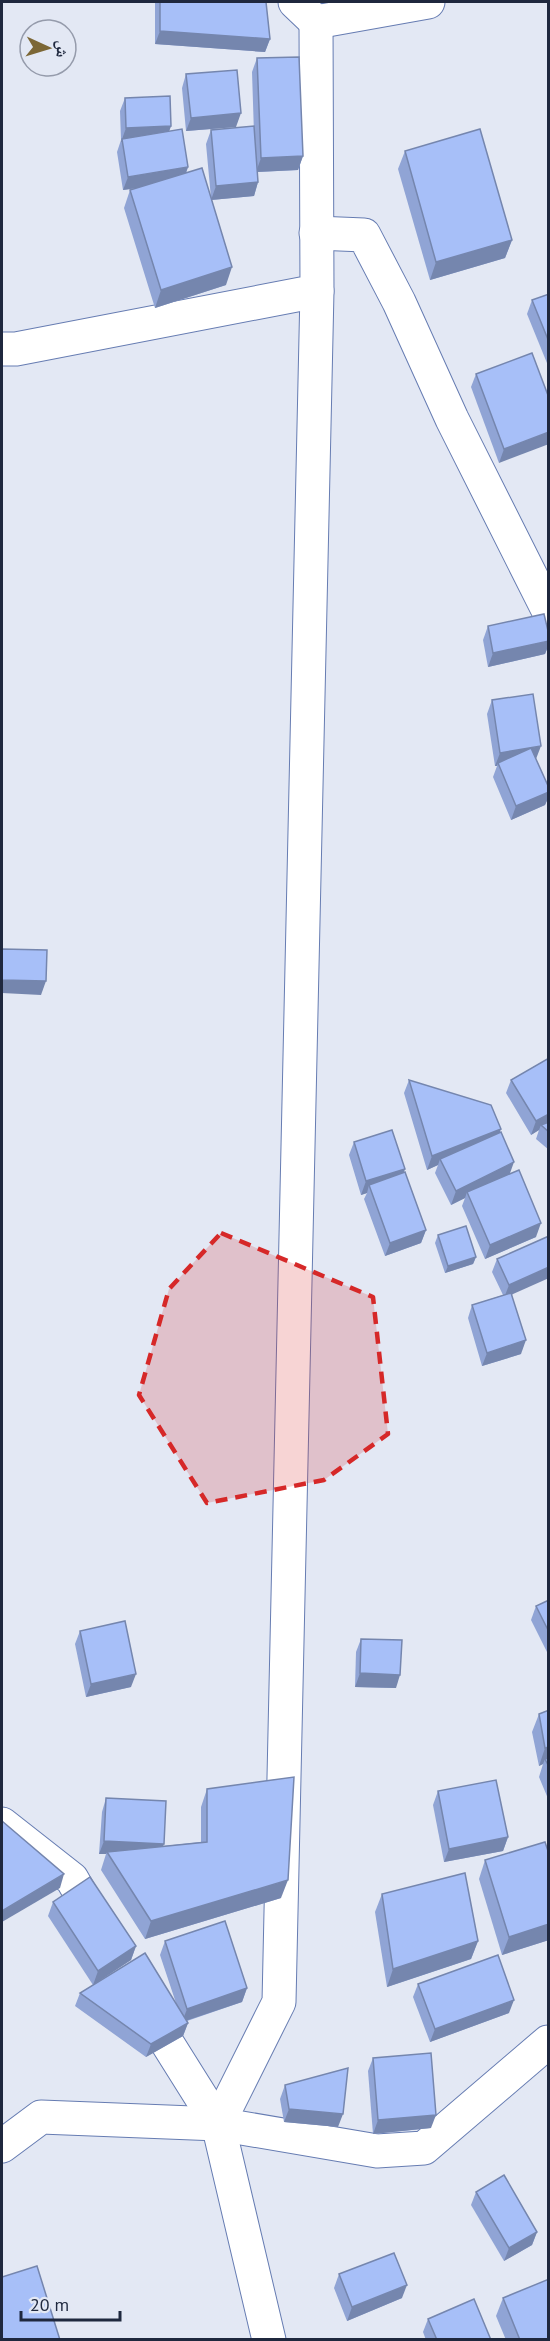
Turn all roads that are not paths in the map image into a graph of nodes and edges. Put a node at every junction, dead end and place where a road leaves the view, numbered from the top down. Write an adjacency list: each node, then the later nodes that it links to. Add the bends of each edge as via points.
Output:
1 (428, 2): 2 (street)
2 (306, 12): 3 (street)
3 (316, 233): 4 (street); 6 (street, via 364,235 452,419)
4 (317, 291): 5 (street); 12 (street, via 279,2002)
5 (2, 349)
6 (540, 577): 7 (street)
7 (549, 610)
8 (2, 1824): 9 (street, via 72,1879)
9 (112, 1950)
10 (129, 1980): 12 (street)
11 (549, 2042): 12 (street, via 424,2148 377,2151)
12 (218, 2124): 13 (street, via 41,2117); 14 (street)
13 (2, 2146)
14 (269, 2340)

